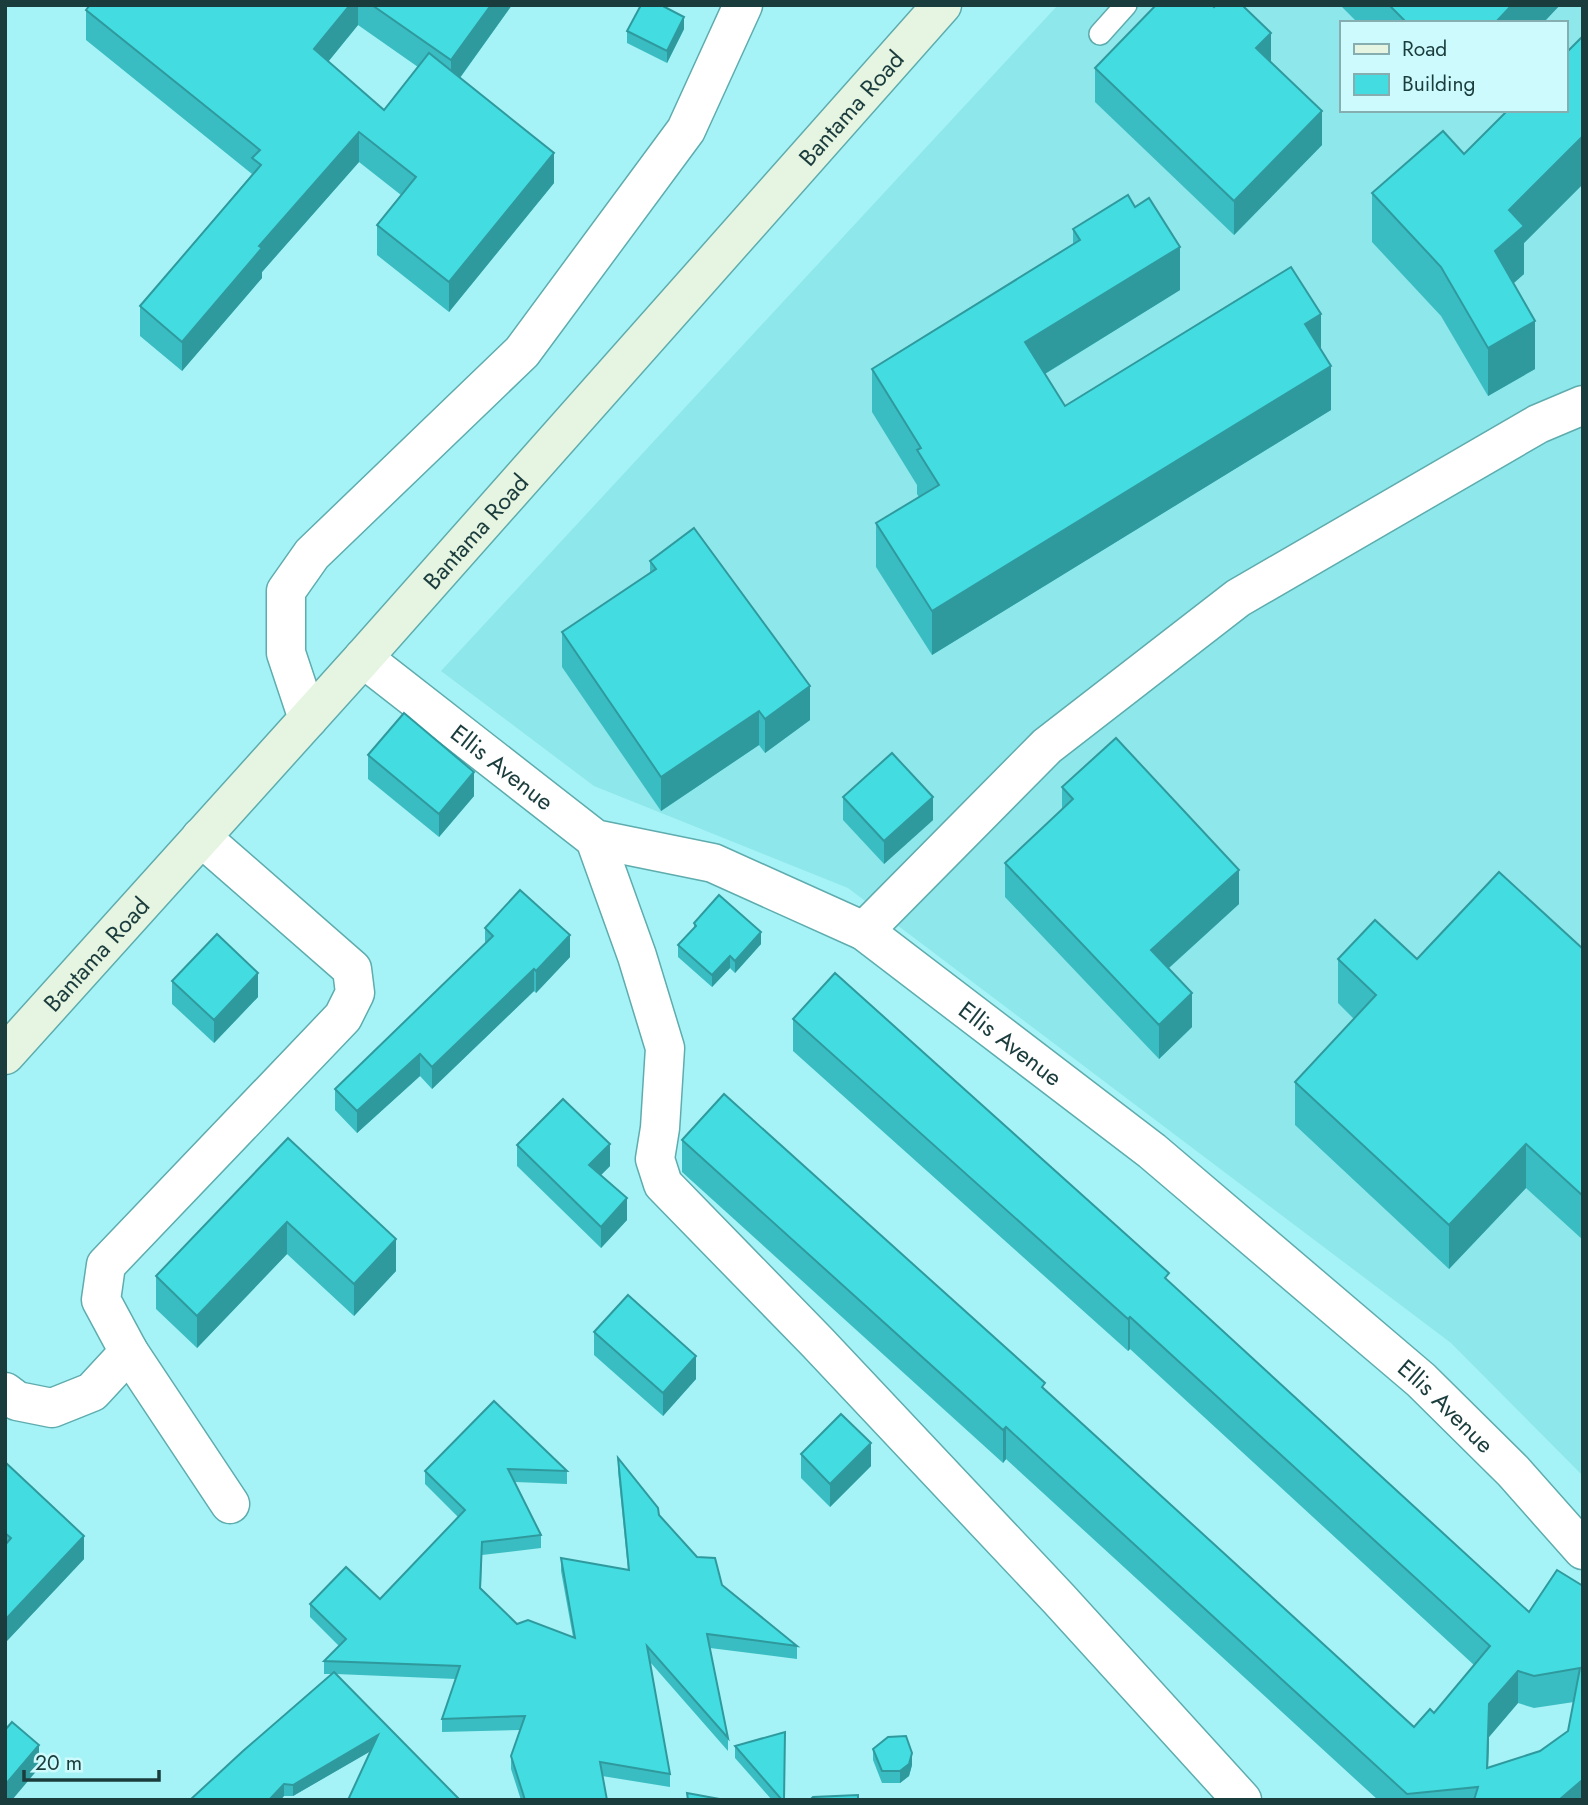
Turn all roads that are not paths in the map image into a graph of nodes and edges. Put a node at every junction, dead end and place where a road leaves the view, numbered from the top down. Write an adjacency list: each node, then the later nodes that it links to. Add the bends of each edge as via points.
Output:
1 (743, 5): 7 (street, via 686,130 522,352 312,554 286,591 286,653)
2 (942, 5): 6 (main road, Bantama Road)
3 (1126, 5): 4 (lane)
4 (1100, 34)
5 (1583, 405): 10 (street, via 1538,424 1238,598 1047,746)
6 (363, 658): 7 (main road, Bantama Road); 9 (street, Ellis Avenue)
7 (308, 719): 8 (main road, Bantama Road)
8 (201, 837): 11 (main road, Bantama Road); 12 (street, via 352,969 355,992 343,1017 106,1265 101,1300)
9 (595, 839): 10 (street, Ellis Avenue, via 713,863); 16 (street, via 665,1048 655,1159 663,1184 1050,1589)
10 (864, 931): 15 (street, Ellis Avenue, via 1152,1151 1421,1380 1513,1471)
11 (5, 1055)
12 (129, 1352): 13 (street, via 92,1392 52,1408 17,1401); 14 (street)
13 (5, 1392)
14 (230, 1504)
15 (1583, 1550)
16 (1242, 1800)

